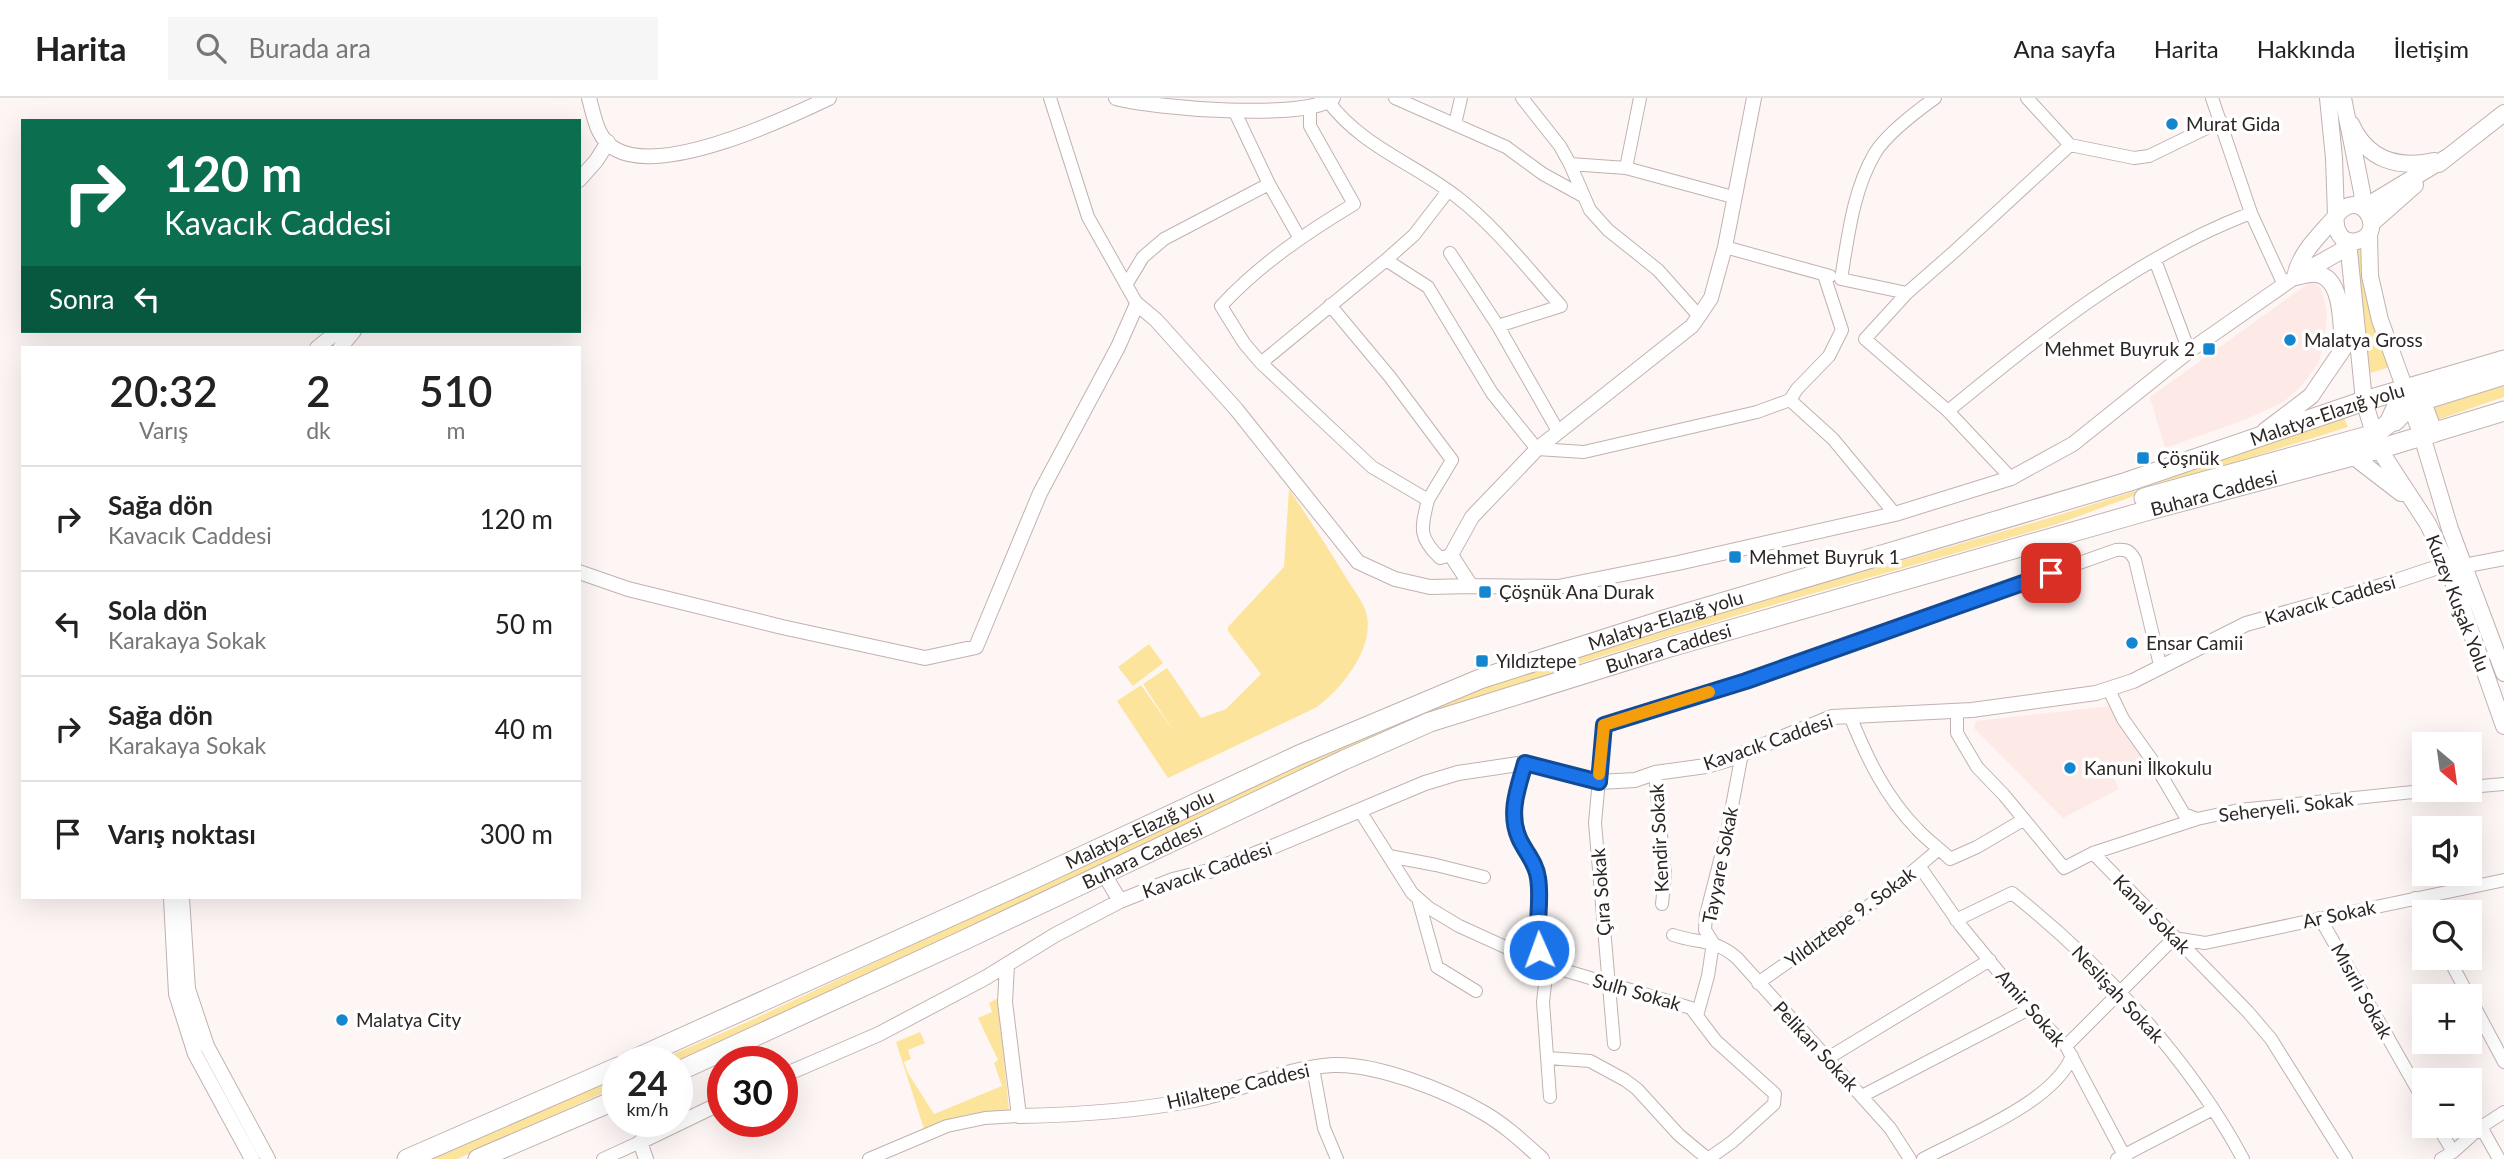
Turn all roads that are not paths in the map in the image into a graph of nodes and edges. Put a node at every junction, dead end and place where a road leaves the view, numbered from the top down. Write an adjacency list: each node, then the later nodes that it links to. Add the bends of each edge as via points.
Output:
1 (589, 98): 21 (street, via 597,130)
2 (829, 98): 21 (street, via 704,148 641,157 614,149)
3 (1050, 98): 44 (street, via 1088,217)
4 (1116, 98): 16 (street, via 1136,103)
5 (1395, 98): 20 (street)
6 (1461, 98): 20 (street)
7 (1522, 98): 24 (street)
8 (1640, 98): 25 (street)
9 (1754, 98): 30 (street)
10 (1935, 98): 42 (street, via 1876,151 1861,182)
11 (2027, 98): 22 (street)
12 (2211, 98): 19 (street)
13 (2328, 98): 33 (main road)
14 (1331, 100): 17 (street); 28 (street, via 1339,115 1373,144)
15 (2344, 103): 23 (main road, via 2353,129 2380,158 2402,164); 31 (main road)
16 (1230, 106): 17 (street); 27 (street)
17 (1310, 108): 35 (street, via 1310,126 1354,204)
18 (2504, 113): 23 (main road)
19 (2221, 121): 22 (street, via 2149,156 2119,156); 32 (street)
20 (1455, 124): 29 (street, via 1506,147)
21 (608, 142): 26 (street)
22 (2070, 145): 45 (street)
23 (2446, 158): 31 (main road); 34 (main road)
24 (1570, 164): 25 (street); 29 (street)
25 (1626, 169): 30 (street)
26 (581, 178)
27 (1269, 184): 35 (street); 44 (street, via 1164,239 1143,257)
28 (1448, 191): 39 (street, via 1414,235); 50 (street, via 1485,222 1561,306)
29 (1583, 196): 48 (street, via 1608,230 1658,270)
30 (1733, 197): 37 (street)
31 (2362, 208): 33 (main road, via 2350,205); 34 (main road, via 2371,217)
32 (2251, 213): 40 (street, via 2216,226); 43 (street)
33 (2336, 216): 36 (main road, via 2336,229); 43 (main road, via 2308,248)
34 (2370, 228): 36 (main road, via 2359,241); 60 (main road, via 2370,276 2380,320)
35 (1299, 237): 58 (street, via 1222,306)
36 (2348, 241): 43 (main road, via 2341,251); 49 (main road)
37 (1725, 247): 41 (street); 48 (street, via 1711,298)
38 (1450, 253): 50 (street)
39 (1386, 260): 47 (street); 69 (street, via 1428,288 1492,393)
40 (2155, 260): 56 (street); 63 (street, via 2072,313)
41 (1824, 275): 42 (street); 51 (street)
42 (1841, 279): 45 (street)
43 (2289, 281): 55 (main road, via 2317,274 2334,288); 56 (street)
44 (1126, 285): 46 (street)
45 (1907, 293): 53 (street)
46 (1136, 304): 80 (street, via 1040,493 976,647 925,658 628,589); 81 (street, via 1236,409 1358,562 1395,579 1430,587)
47 (1330, 305): 58 (street); 72 (street, via 1452,460)
48 (1699, 316): 65 (street)
49 (2356, 322): 55 (main road); 62 (main road)
50 (1498, 326): 65 (street)
51 (1842, 330): 53 (street); 61 (street, via 1829,356)
52 (336, 333): 54 (street)
53 (1865, 339): 63 (street)
54 (319, 346)
55 (2343, 349): 67 (main road, via 2311,396)
56 (2189, 351): 71 (street, via 2073,444)
57 (2504, 360): 60 (highway, Malatya-Elazığ yolu)
58 (1261, 362): 72 (street, via 1372,467)
59 (2504, 375): 60 (highway)
60 (2412, 398): 62 (highway, Malatya-Elazığ yolu); 66 (highway); 68 (highway)
61 (1790, 400): 69 (street, via 1757,412 1584,452); 74 (street, via 1833,439)
62 (2358, 403): 67 (highway, Malatya-Elazığ yolu); 68 (highway)
63 (1948, 411): 71 (street)
64 (2504, 411): 66 (highway, Buhara Caddesi)
65 (1558, 431): 69 (street)
66 (2428, 435): 68 (highway, Buhara Caddesi); 79 (main road, Kuzey Kuşak Yolu)
67 (2257, 438): 127 (highway, Malatya-Elazığ yolu, via 1444,692)
68 (2372, 440): 70 (highway, Buhara Caddesi); 73 (main road, Kuzey Kuşak Yolu); 75 (highway, via 2125,503)
69 (1537, 449): 76 (street, via 1472,517)
70 (2353, 456): 73 (main road); 75 (highway, Buhara Caddesi)
71 (2011, 478): 74 (street)
72 (1428, 500): 76 (street, via 1421,525 1425,544 1440,558)
73 (2417, 507): 78 (main road, Kuzey Kuşak Yolu)
74 (1895, 514): 81 (street, via 1558,587)
75 (2088, 528): 102 (highway, Buhara Caddesi, via 1430,722)
76 (1451, 555): 81 (street)
77 (2504, 558): 79 (street, Kavacık Caddesi)
78 (2447, 564): 79 (street, Kavacık Caddesi); 82 (street, Kavacık Caddesi, via 2246,624); 87 (main road, Kuzey Kuşak Yolu)
79 (2463, 566): 83 (main road, Kuzey Kuşak Yolu)
80 (581, 573)
81 (1471, 586)
82 (2160, 665): 84 (street, Kavacık Caddesi); 91 (street, Çıra Sokak, via 2135,560 2125,549 2116,550 1746,681 1604,725)
83 (2504, 673)
84 (2109, 690): 85 (street, Kavacık Caddesi); 96 (street, via 2184,814)
85 (1957, 710): 86 (street, Kavacık Caddesi); 97 (street, via 1957,733 1978,767)
86 (1850, 716): 88 (street, Kavacık Caddesi, via 1824,720); 98 (street, via 1889,797)
87 (2504, 726)
88 (1742, 754): 90 (street, Kavacık Caddesi, via 1706,766); 115 (street, Tayyare Sokak, via 1706,915 1705,930)
89 (1525, 763): 91 (street, Kavacık Caddesi); 95 (street, Kavacık Caddesi, via 1458,773); 117 (street, via 1514,818 1538,876 1537,938)
90 (1655, 773): 91 (street, Kavacık Caddesi, via 1635,780); 110 (street, Kendir Sokak, via 1665,875)
91 (1599, 782): 121 (street, Çıra Sokak, via 1595,824)
92 (2504, 784): 93 (street)
93 (2482, 786)
94 (2412, 792): 96 (street, Seheryeli. Sokak, via 2239,810)
95 (1360, 811): 100 (street, Sulh Sokak); 108 (street, Kavacık Caddesi, via 1225,866)
96 (2197, 819): 99 (street, Seheryeli. Sokak)
97 (2023, 820): 98 (street, via 1950,859); 99 (street, via 2064,868)
98 (1939, 849): 101 (street, Yıldıztepe 9. Sokak)
99 (2093, 853): 114 (street, Kanal Sokak)
100 (1389, 856): 103 (street); 109 (street, Sulh Sokak)
101 (1920, 867): 112 (street, Amir Sokak); 120 (street, Yıldıztepe 9. Sokak)
102 (1104, 874): 108 (street); 132 (highway, Buhara Caddesi)
103 (1484, 877)
104 (2504, 880): 105 (street, Ar Sokak)
105 (2415, 898): 111 (street, Ar Sokak)
106 (171, 899): 151 (street, via 179,1006 195,1054)
107 (183, 899): 152 (street, via 188,989 207,1046)
108 (1121, 901): 118 (street, Kavacık Caddesi)
109 (1419, 902): 117 (street, Sulh Sokak, via 1459,926); 122 (street, via 1437,967)
110 (1662, 904)
111 (2320, 918): 114 (street, Ar Sokak, via 2205,943); 136 (street, Mısırlı Sokak)
112 (1956, 920): 116 (street, Amir Sokak); 123 (street, Neslişah Sokak, via 2012,893 2057,929)
113 (1673, 935): 115 (street)
114 (2174, 938): 123 (street); 164 (street, Kanal Sokak, via 2272,1039)
115 (1713, 943): 120 (street, Pelikan Sokak, via 1724,947); 125 (street, Tayyare Sokak)
116 (1990, 960): 124 (street, Amir Sokak); 130 (street)
117 (1543, 964): 121 (street, Sulh Sokak); 129 (street)
118 (1007, 965): 134 (street, Kavacık Caddesi, via 879,1034); 143 (street, via 1005,1002)
119 (2455, 970): 131 (street)
120 (1758, 983): 130 (street, Pelikan Sokak)
121 (1608, 984): 125 (street, Sulh Sokak, via 1691,1008); 126 (street, Çıra Sokak)
122 (1476, 991)
123 (2120, 992): 128 (street); 140 (street, Neslişah Sokak, via 2154,1029)
124 (2029, 1009): 128 (street, Amir Sokak); 137 (street)
125 (1697, 1016): 160 (street, Sulh Sokak, via 1716,1041 1775,1094 1774,1104)
126 (1614, 1044)
127 (663, 1046)
128 (2069, 1051): 150 (street, Amir Sokak); 162 (street, via 2061,1075 2035,1100)
129 (1548, 1058): 138 (street); 160 (street, via 1590,1060 1625,1080)
130 (1828, 1058): 137 (street, Pelikan Sokak)
131 (2504, 1062)
132 (693, 1065)
133 (1313, 1068): 143 (street, Hilaltepe Caddesi, via 1176,1103 1074,1116); 158 (street, via 1324,1128); 159 (street, Hilaltepe Caddesi, via 1354,1065 1439,1092 1484,1113)
134 (798, 1069)
135 (602, 1074): 153 (highway)
136 (2412, 1080)
137 (1862, 1096): 161 (street, Pelikan Sokak)
138 (1550, 1097)
139 (602, 1106): 154 (highway)
140 (2213, 1109): 150 (street); 163 (street, Neslişah Sokak)
141 (707, 1110): 148 (street)
142 (2504, 1112): 144 (street)
143 (1019, 1116): 157 (street, via 947,1126)
144 (2482, 1126)
145 (2482, 1130): 165 (street)
146 (2441, 1138): 149 (street)
147 (2467, 1138): 149 (street)
148 (640, 1142): 155 (street); 156 (street)
149 (2447, 1156)
150 (2122, 1158)
151 (252, 1159)
152 (268, 1159)
153 (407, 1159)
154 (478, 1159)
155 (603, 1159)
156 (646, 1159)
157 (869, 1159)
158 (1337, 1159)
159 (1542, 1159)
160 (1708, 1159)
161 (1910, 1159)
162 (1923, 1159)
163 (2243, 1159)
164 (2346, 1159)
165 (2499, 1159)

